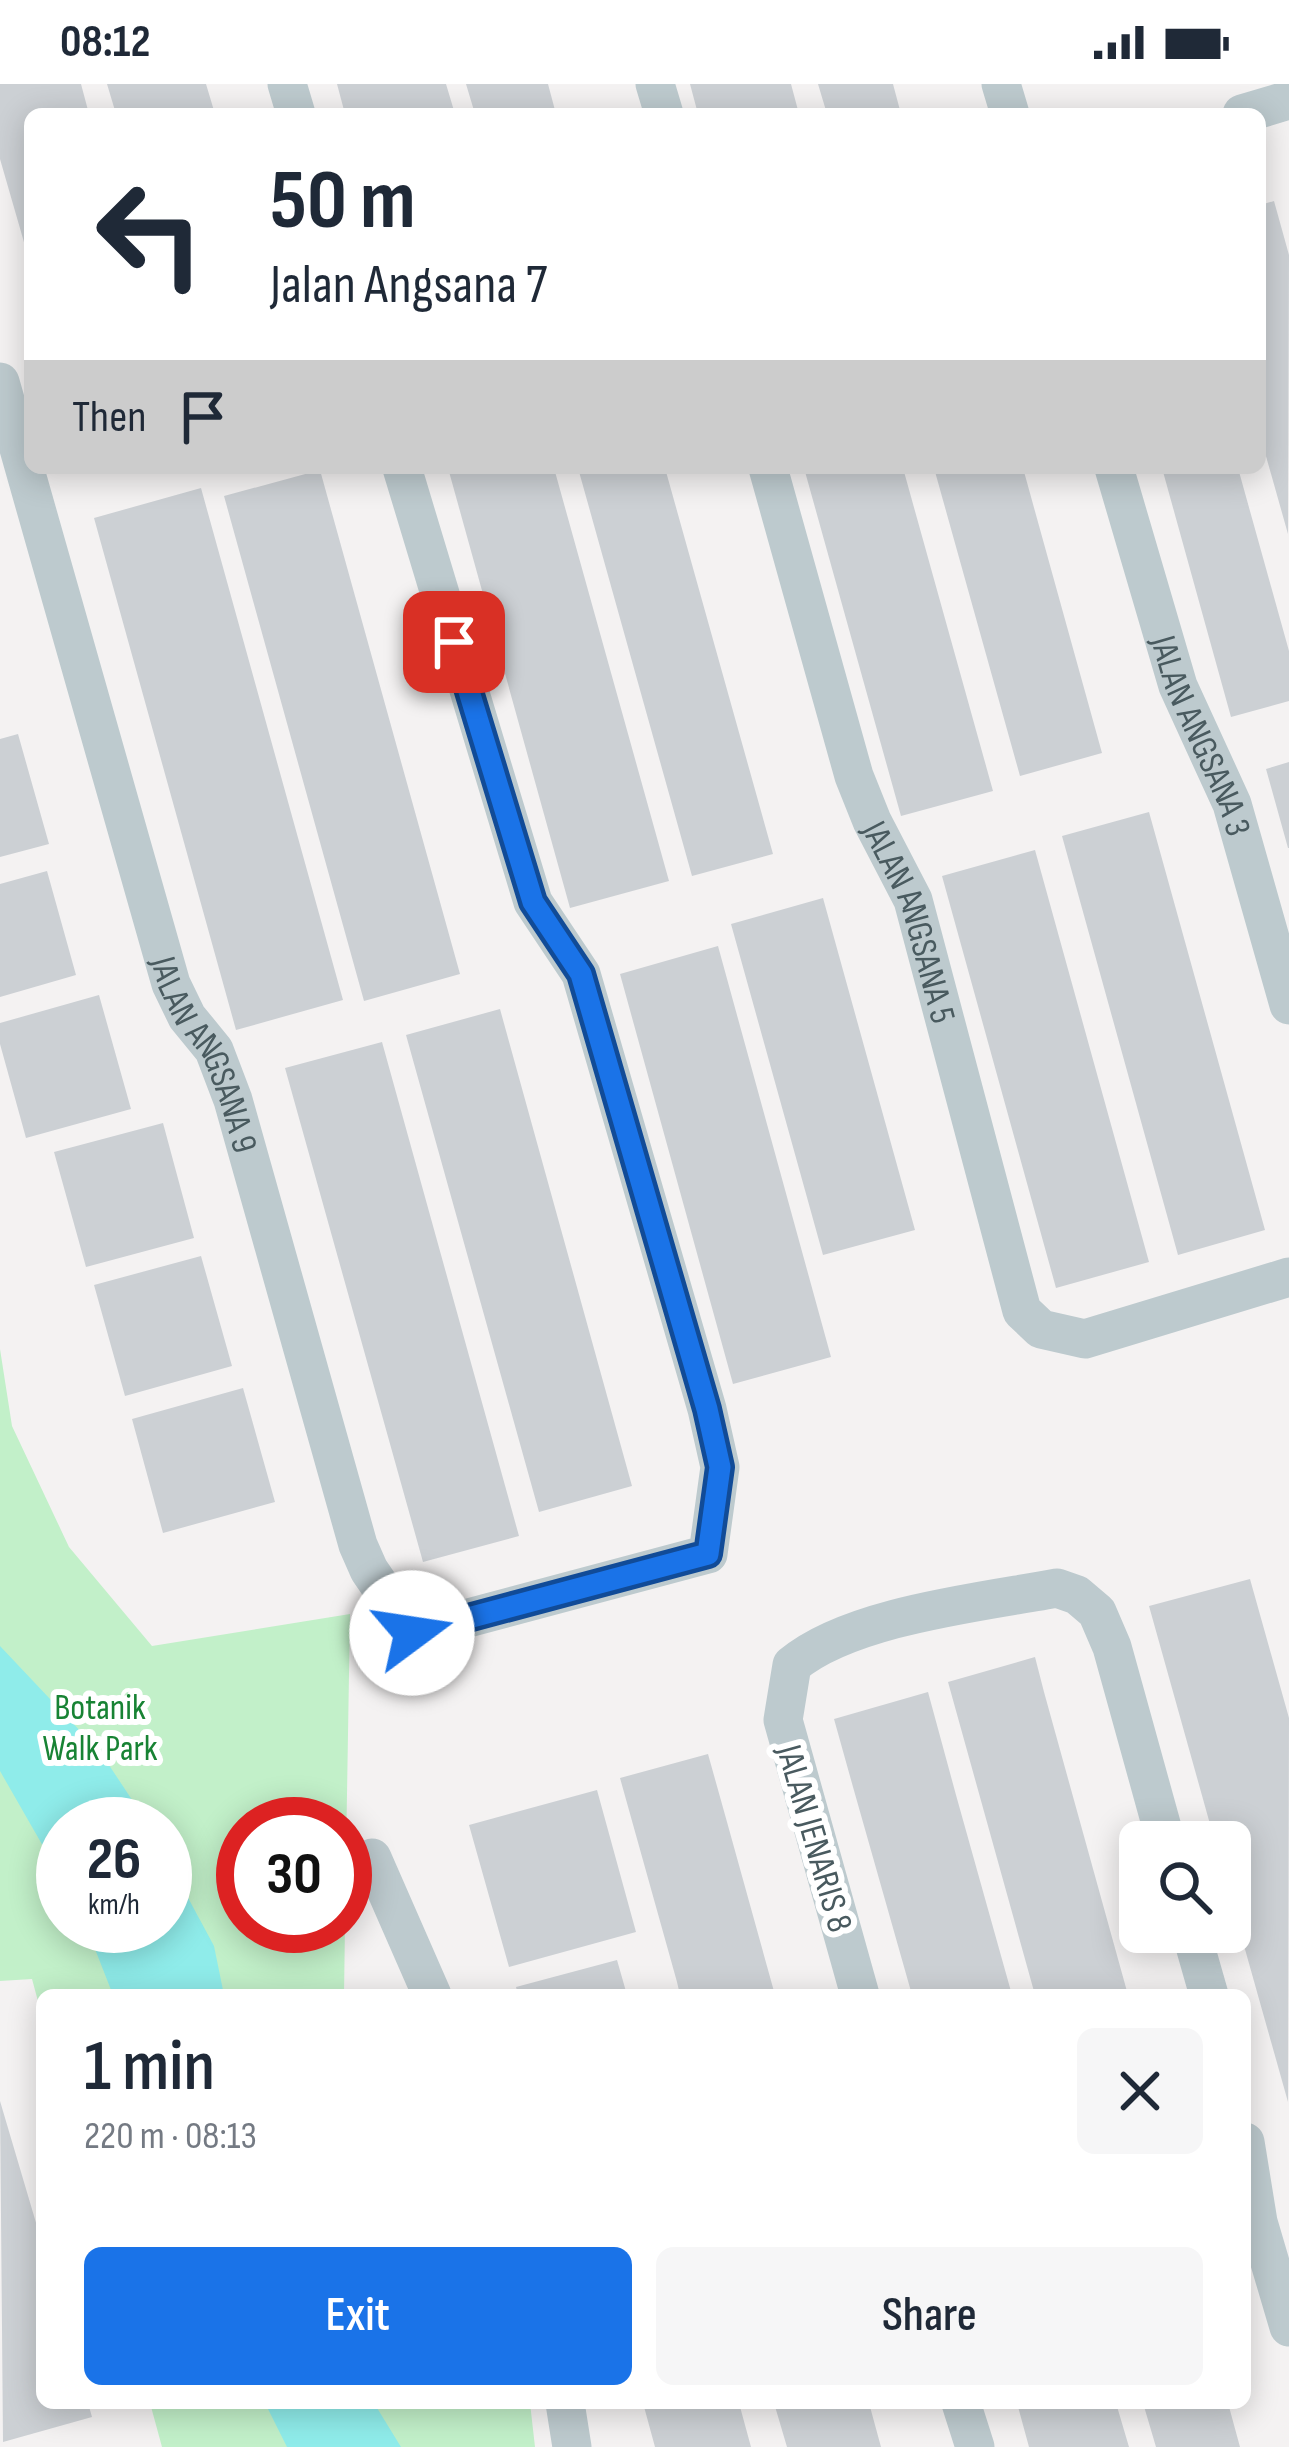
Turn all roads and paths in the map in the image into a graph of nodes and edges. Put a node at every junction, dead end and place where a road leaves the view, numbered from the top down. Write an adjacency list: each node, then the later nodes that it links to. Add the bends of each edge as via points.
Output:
1 (0, 382): 2 (street, JALAN ANGSANA 9)
2 (18, 466): 3 (street, JALAN ANGSANA 9, via 171,984 214,1050 233,1100 358,1545 412,1633 708,1554 720,1467 581,974 533,902)
3 (404, 474)
4 (770, 474): 7 (street, JALAN ANGSANA 5, via 854,776 913,900 1022,1311 1041,1329 1085,1339)
5 (1116, 474): 6 (street, JALAN ANGSANA 3, via 1178,686 1232,804)
6 (1289, 1004)
7 (1289, 1277)
8 (1160, 1821): 12 (street, JALAN JENARIS 8, via 1112,1647 1097,1612 1077,1595 1057,1588 910,1616 813,1647 792,1665 783,1720)
9 (372, 1858): 11 (street)
10 (1197, 1953): 13 (street)
11 (429, 1989)
12 (858, 1989)
13 (1207, 1989)
14 (1251, 2179): 15 (street)
15 (1289, 2326)
16 (566, 2409): 18 (street)
17 (964, 2409): 19 (street)
18 (572, 2447)
19 (974, 2447)

